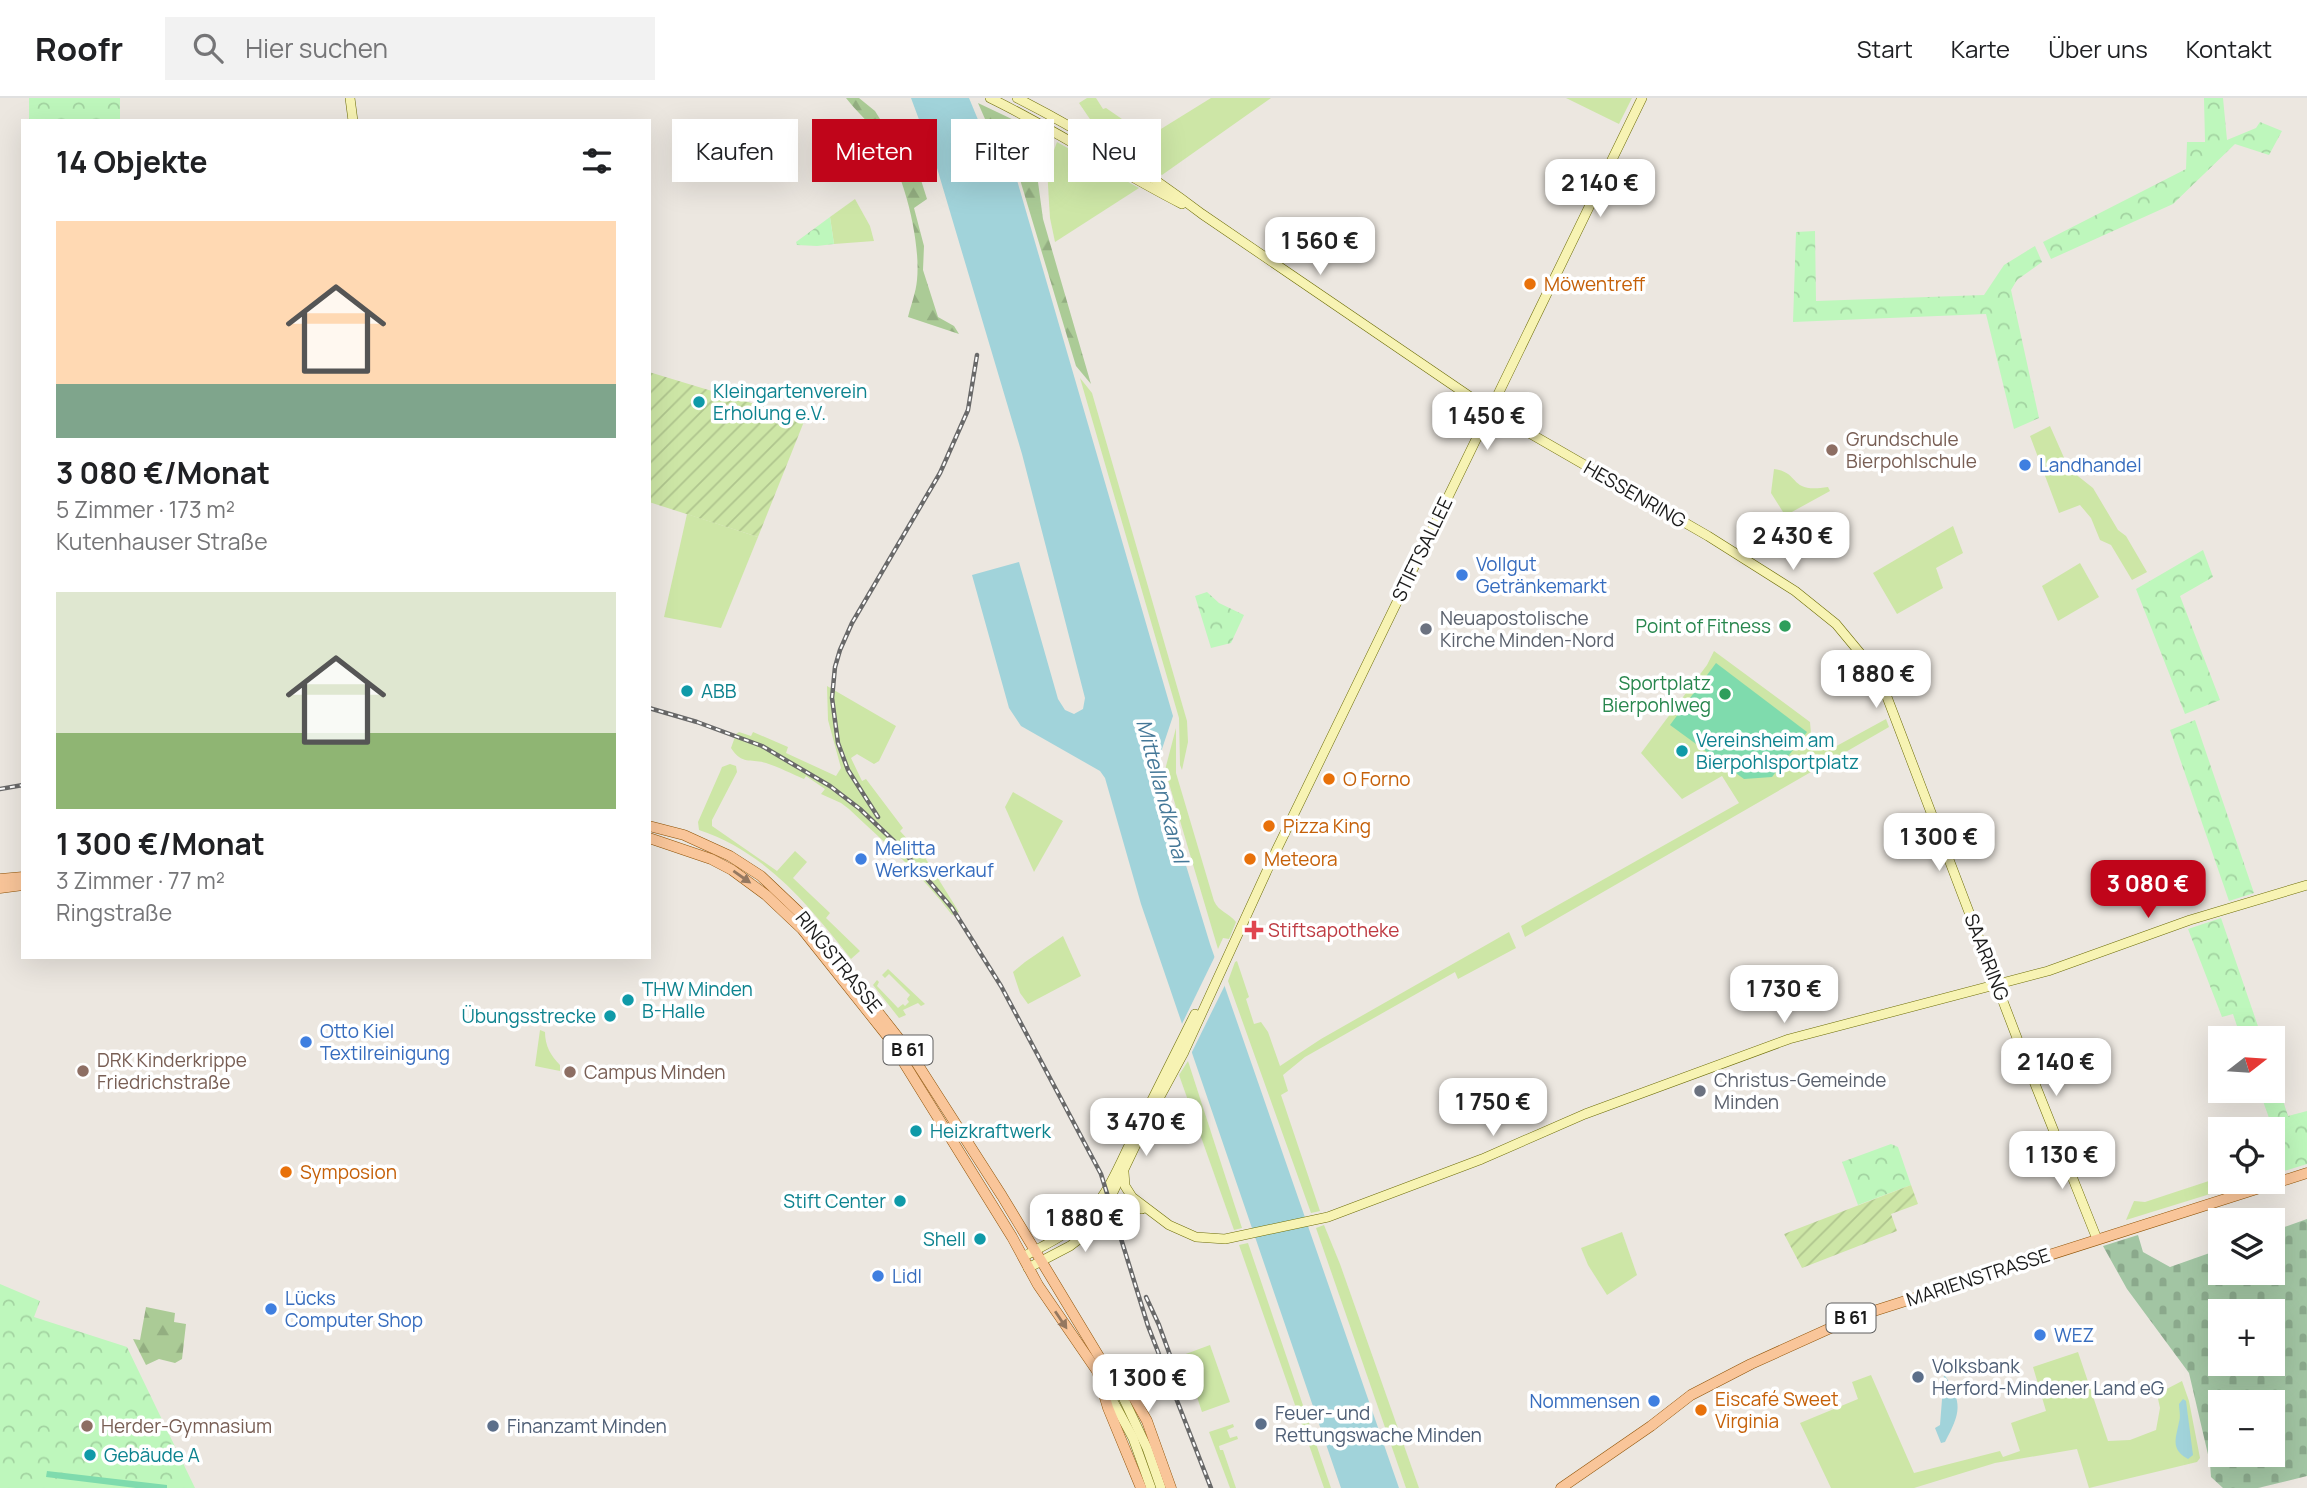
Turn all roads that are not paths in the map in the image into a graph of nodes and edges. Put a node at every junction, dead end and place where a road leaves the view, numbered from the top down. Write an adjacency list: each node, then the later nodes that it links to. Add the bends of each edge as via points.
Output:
1 (351, 98): 5 (street)
2 (990, 98): 6 (street, HESSENRING)
3 (1017, 98): 6 (street, HESSENRING, via 1160,182)
4 (1642, 98): 7 (street, STIFTSALLEE)
5 (354, 119)
6 (1202, 214): 7 (street, HESSENRING)
7 (1491, 411): 8 (street, HESSENRING); 16 (street, STIFTSALLEE)
8 (1754, 564): 17 (street, SAARRING, via 1825,614 1879,680)
9 (651, 827): 23 (main road, RINGSTRASSE / B 61, via 695,839 740,862 801,914 900,1039)
10 (651, 839): 24 (main road, RINGSTRASSE / B 61, one-way to 24, via 732,870 802,929 897,1049)
11 (21, 877): 12 (main road)
12 (0, 879)
13 (21, 885): 15 (main road)
14 (2307, 885): 17 (street)
15 (0, 888)
16 (1223, 963): 18 (street, STIFTSALLEE); 23 (street, STIFTSALLEE, via 1100,1200 1082,1220)
17 (1998, 986): 20 (street, via 1789,1039 1585,1114 1328,1217 1218,1239 1196,1237); 22 (street, SAARRING)
18 (1124, 1170): 20 (street, via 1127,1190); 21 (street, STIFTSALLEE)
19 (2307, 1173): 22 (main road, MARIENSTRASSE / B 61)
20 (1150, 1213): 21 (street, via 1125,1205)
21 (1102, 1215): 25 (street, STIFTSALLEE, via 1080,1239)
22 (2096, 1239): 33 (main road, MARIENSTRASSE / B 61, via 1821,1331 1690,1395)
23 (1035, 1250): 24 (street, STIFTSALLEE); 25 (main road, RINGSTRASSE / B 61)
24 (1023, 1257): 26 (main road, RINGSTRASSE / B 61)
25 (1042, 1261): 26 (street, STIFTSALLEE); 28 (main road, RINGSTRASSE / B 61)
26 (1028, 1268): 27 (main road, RINGSTRASSE / B 61, one-way to 27)
27 (1097, 1371): 29 (main road, B 61); 30 (street, RINGSTRASSE / B 61, via 1133,1438)
28 (1121, 1394): 31 (street, RINGSTRASSE); 32 (main road, B 61, via 1129,1394 1142,1409)
29 (1141, 1488)
30 (1151, 1488)
31 (1161, 1488)
32 (1171, 1488)
33 (1561, 1488)

